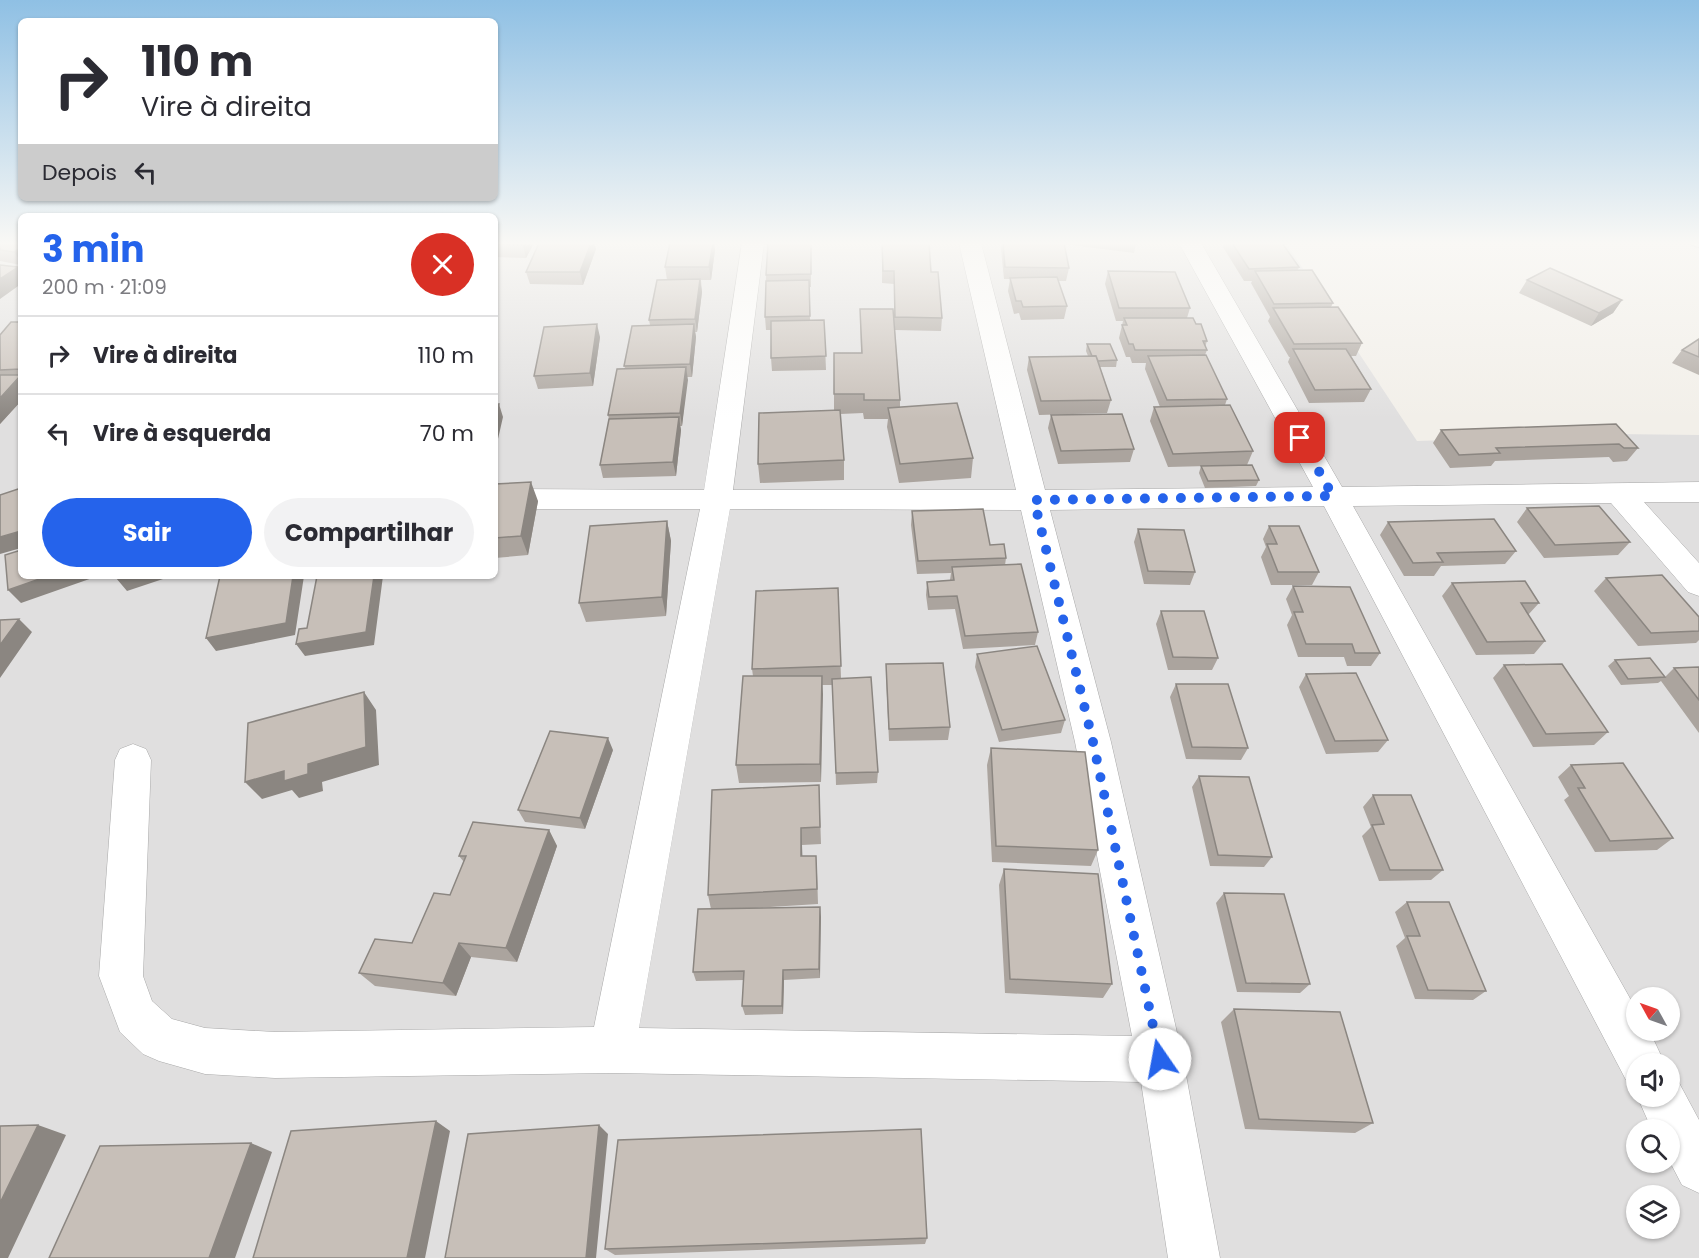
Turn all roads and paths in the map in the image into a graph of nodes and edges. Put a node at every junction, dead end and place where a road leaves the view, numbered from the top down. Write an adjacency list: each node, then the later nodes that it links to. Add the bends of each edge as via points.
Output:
1 (745, 302): 8 (street)
2 (985, 302): 9 (street)
3 (1223, 302): 6 (street)
4 (1699, 492): 5 (street)
5 (1619, 493): 6 (street); 10 (street)
6 (1333, 496): 9 (street); 13 (street)
7 (498, 499): 8 (street)
8 (717, 499): 9 (street); 12 (street)
9 (1034, 500): 14 (street, via 1093,742)
10 (1699, 584)
11 (134, 760): 12 (street, via 121,976 136,1016 159,1038 205,1051 275,1055)
12 (612, 1050): 14 (street)
13 (1636, 1053)
14 (1160, 1059): 17 (street)
15 (1666, 1107): 16 (street)
16 (1699, 1168)
17 (1194, 1258)

